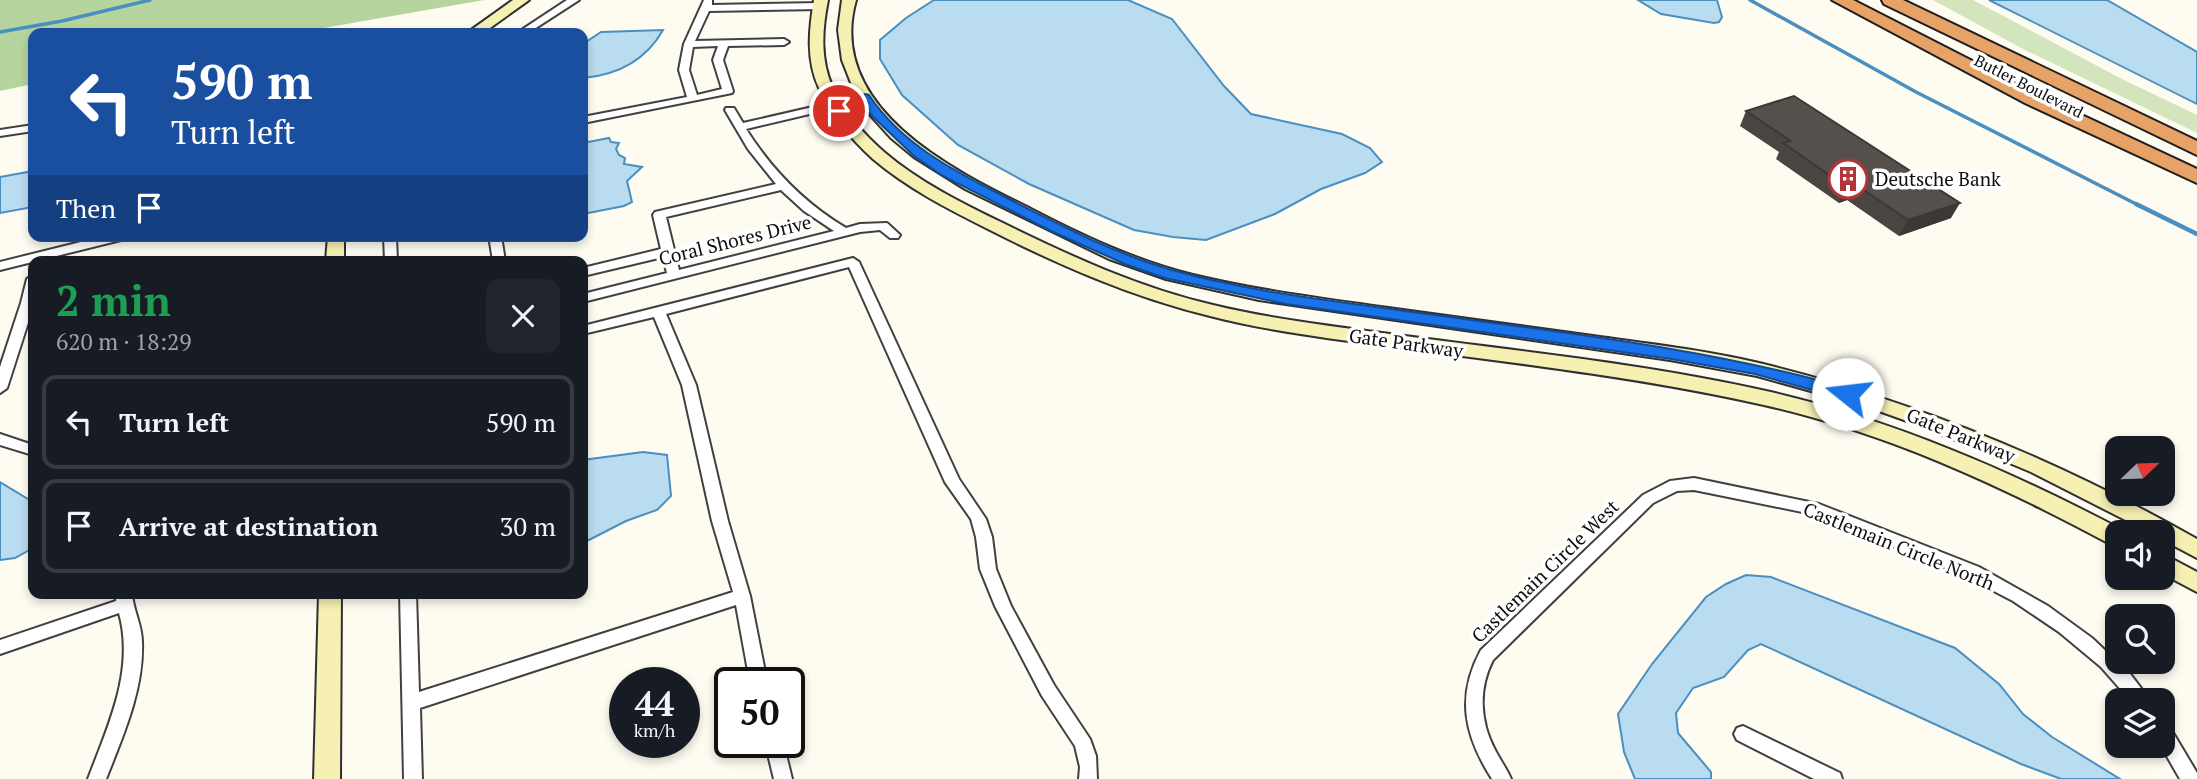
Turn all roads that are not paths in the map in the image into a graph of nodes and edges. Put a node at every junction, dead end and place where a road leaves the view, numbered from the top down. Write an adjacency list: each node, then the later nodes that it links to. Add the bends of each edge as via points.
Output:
1 (522, 0): 10 (main road)
2 (574, 0): 11 (street)
3 (849, 0): 15 (main road, Gate Parkway, via 844,37 852,72)
4 (1840, 0): 26 (highway, via 2001,84)
5 (1863, 0): 25 (highway, Butler Boulevard)
6 (1890, 0): 17 (highway, Butler Boulevard)
7 (1921, 0): 17 (highway, via 2038,64)
8 (820, 3): 9 (street); 18 (main road, Gate Parkway, via 815,51)
9 (707, 4): 13 (street)
10 (481, 28)
11 (530, 28)
12 (784, 42): 14 (street)
13 (689, 44): 14 (street); 16 (street, via 684,70)
14 (724, 44): 16 (street, via 718,60 728,91)
15 (865, 98): 18 (street); 46 (main road, Gate Parkway, via 918,153 948,173 1140,264 1212,285 1286,299 1755,369 1970,436)
16 (694, 99): 20 (street)
17 (2090, 100): 24 (highway, Butler Boulevard)
18 (835, 104): 21 (street); 45 (main road, Gate Parkway, via 858,135 912,181 1109,280 1193,306 1333,333 1686,382 1814,410 1982,469)
19 (730, 110): 21 (street)
20 (588, 119)
21 (739, 127): 27 (street)
22 (28, 129): 23 (street)
23 (0, 133)
24 (2197, 149)
25 (2197, 167)
26 (2197, 177)
27 (783, 186): 28 (street); 31 (street, via 660,215)
28 (844, 232): 29 (street, Coral Shores Drive, via 883,226); 36 (street, Coral Shores Drive)
29 (894, 235)
30 (99, 242): 32 (street)
31 (667, 252): 35 (street); 36 (street)
32 (48, 256)
33 (28, 261): 34 (street)
34 (0, 266)
35 (588, 271)
36 (674, 275): 37 (street, Coral Shores Drive)
37 (588, 297)
38 (28, 306): 41 (street)
39 (658, 311): 40 (street); 49 (street, via 689,385); 64 (street, via 853,262 953,482 983,533 989,571 1016,631 1050,694 1074,726 1090,769)
40 (588, 329)
41 (0, 388)
42 (0, 439): 43 (street)
43 (28, 448)
44 (1662, 490): 55 (street, Castlemain Circle North, via 1694,484 1819,510 1973,572 2067,630); 65 (street, Castlemain Circle West, via 1476,671 1473,715)
45 (2105, 531)
46 (2197, 549)
47 (2175, 570): 48 (main road)
48 (2197, 583)
49 (742, 596): 54 (street); 56 (street)
50 (124, 599): 53 (street); 60 (street, via 134,638 132,669 127,699)
51 (330, 599): 61 (main road)
52 (408, 599): 56 (street)
53 (0, 647)
54 (756, 667)
55 (2130, 688)
56 (410, 703): 62 (street)
57 (1743, 734): 66 (street)
58 (2175, 753): 67 (street)
59 (778, 758): 63 (street)
60 (97, 779)
61 (327, 779)
62 (413, 779)
63 (783, 779)
64 (1088, 779)
65 (1502, 779)
66 (1833, 779)
67 (2190, 779)

